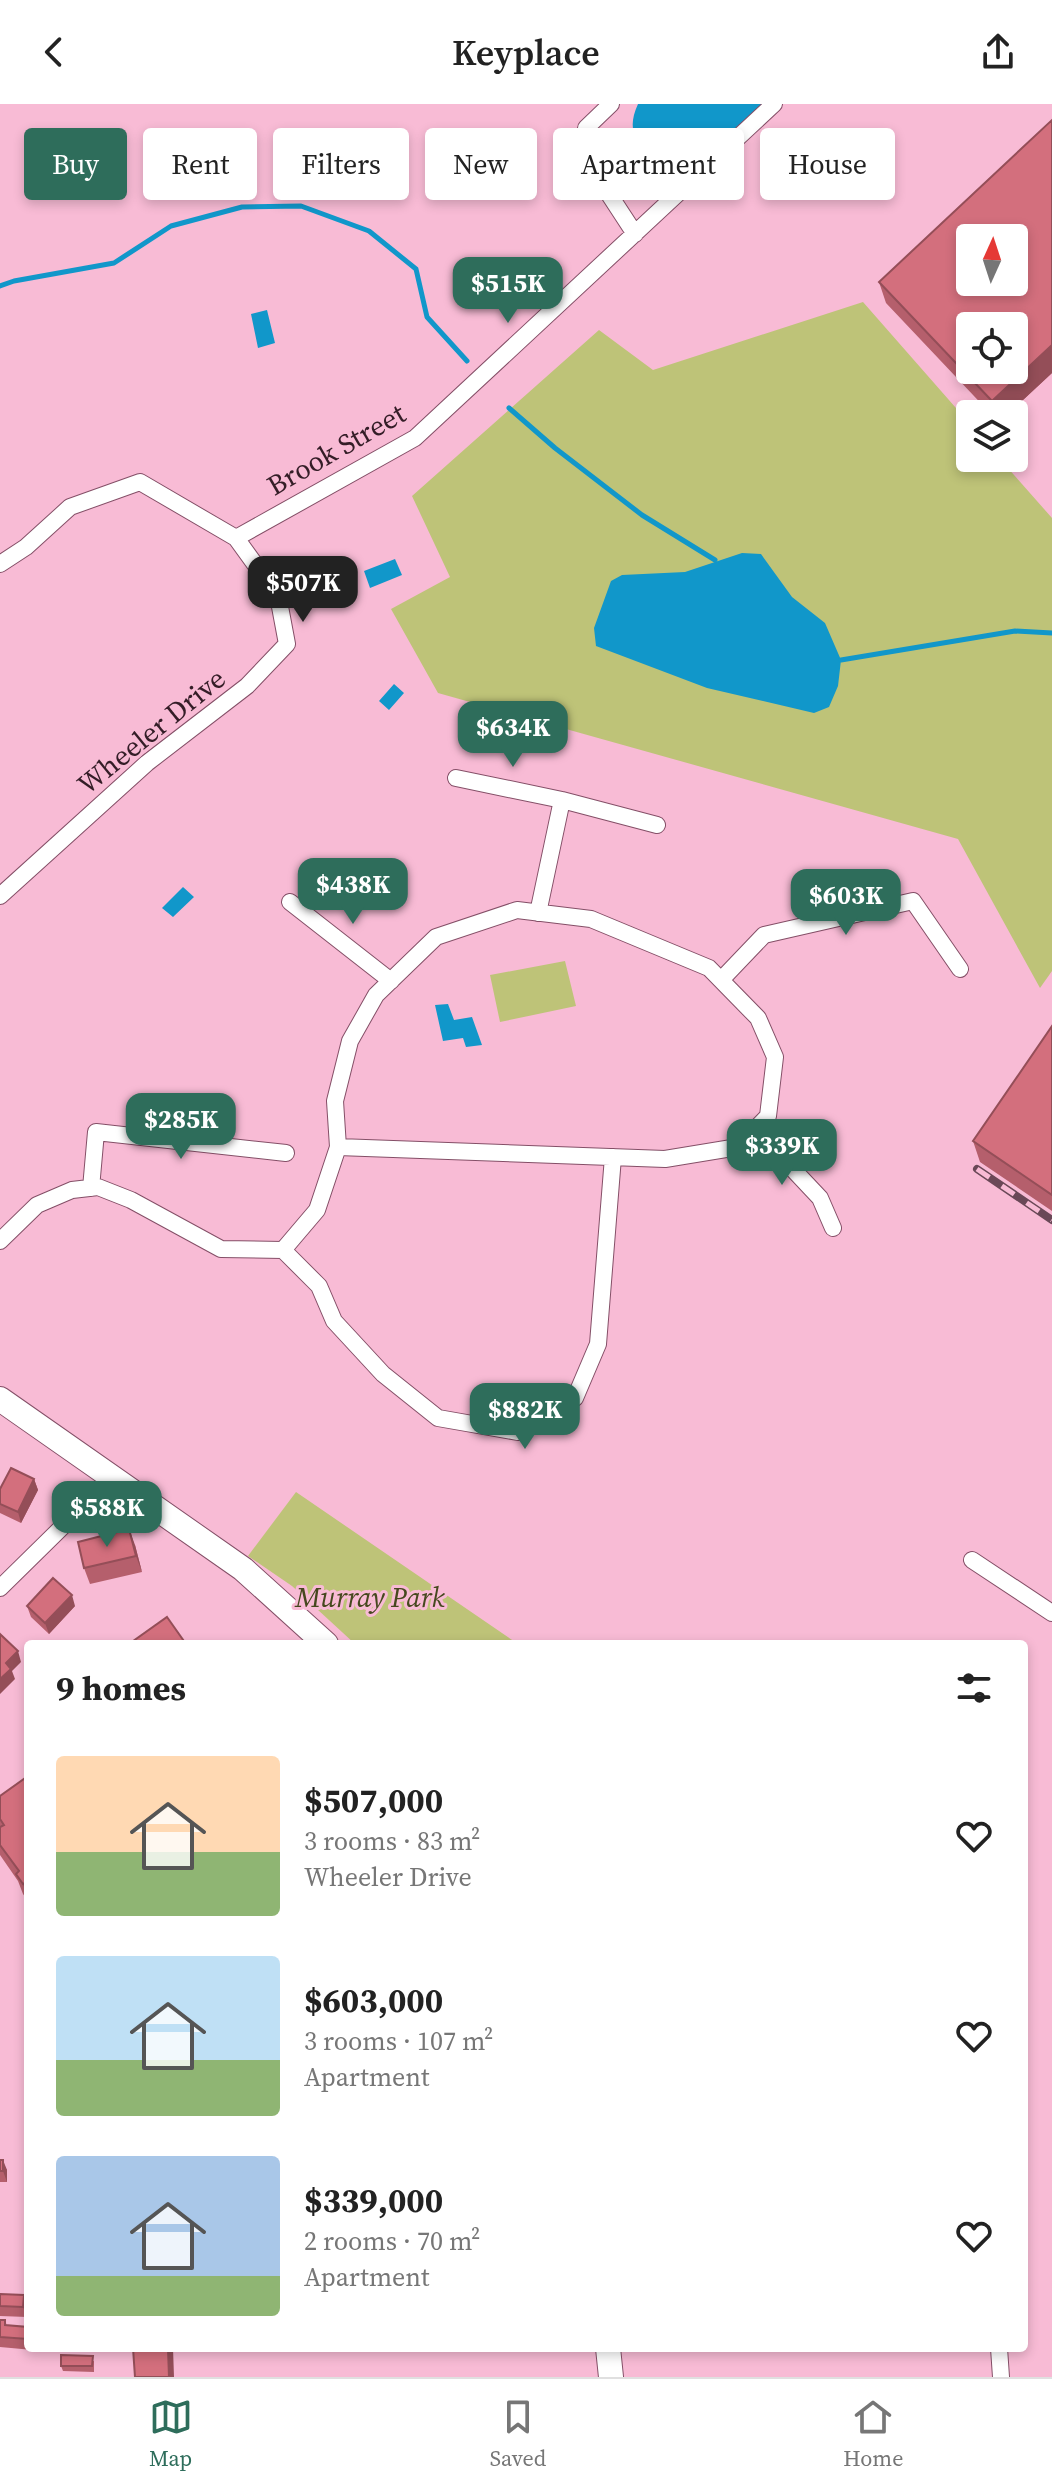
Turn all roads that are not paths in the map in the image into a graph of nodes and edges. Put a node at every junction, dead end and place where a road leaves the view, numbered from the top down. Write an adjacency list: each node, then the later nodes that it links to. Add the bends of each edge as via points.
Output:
1 (611, 104): 3 (street, via 586,128 586,159)
2 (774, 104): 3 (street, Brook Street)
3 (635, 234): 4 (street, Brook Street, via 415,438)
4 (236, 538): 5 (street, Wheeler Drive, via 140,482 70,507); 9 (street, Wheeler Drive, via 278,596 287,644 247,686 147,763)
5 (0, 564)
6 (456, 778): 7 (street)
7 (562, 800): 8 (street); 11 (street)
8 (657, 825)
9 (0, 896)
10 (290, 902): 14 (street)
11 (538, 913): 13 (street, via 591,919 709,968); 14 (street, via 517,910 436,937)
12 (960, 969): 13 (street, via 913,901 764,935)
13 (721, 980): 15 (street, via 758,1018 775,1057 768,1116)
14 (391, 981): 16 (street, via 376,995 350,1041 335,1101)
15 (755, 1129): 18 (street, via 738,1147 665,1159); 20 (street, via 820,1198)
16 (338, 1147): 18 (street); 22 (street, via 317,1210)
17 (286, 1153): 19 (street, via 96,1132)
18 (613, 1157): 22 (street, via 598,1344 575,1398 518,1432 438,1418 383,1374 334,1321 319,1286)
19 (91, 1188): 21 (street, via 37,1205); 22 (street, via 131,1200 221,1249)
20 (833, 1228)
21 (0, 1241)
22 (283, 1250)
23 (0, 1399): 24 (street)
24 (113, 1477): 26 (street); 28 (street, via 243,1569)
25 (972, 1560): 27 (street)
26 (0, 1588)
27 (1052, 1613)
28 (322, 1640)
29 (608, 2352): 31 (street)
30 (999, 2352): 32 (street)
31 (611, 2377)
32 (1001, 2377)

